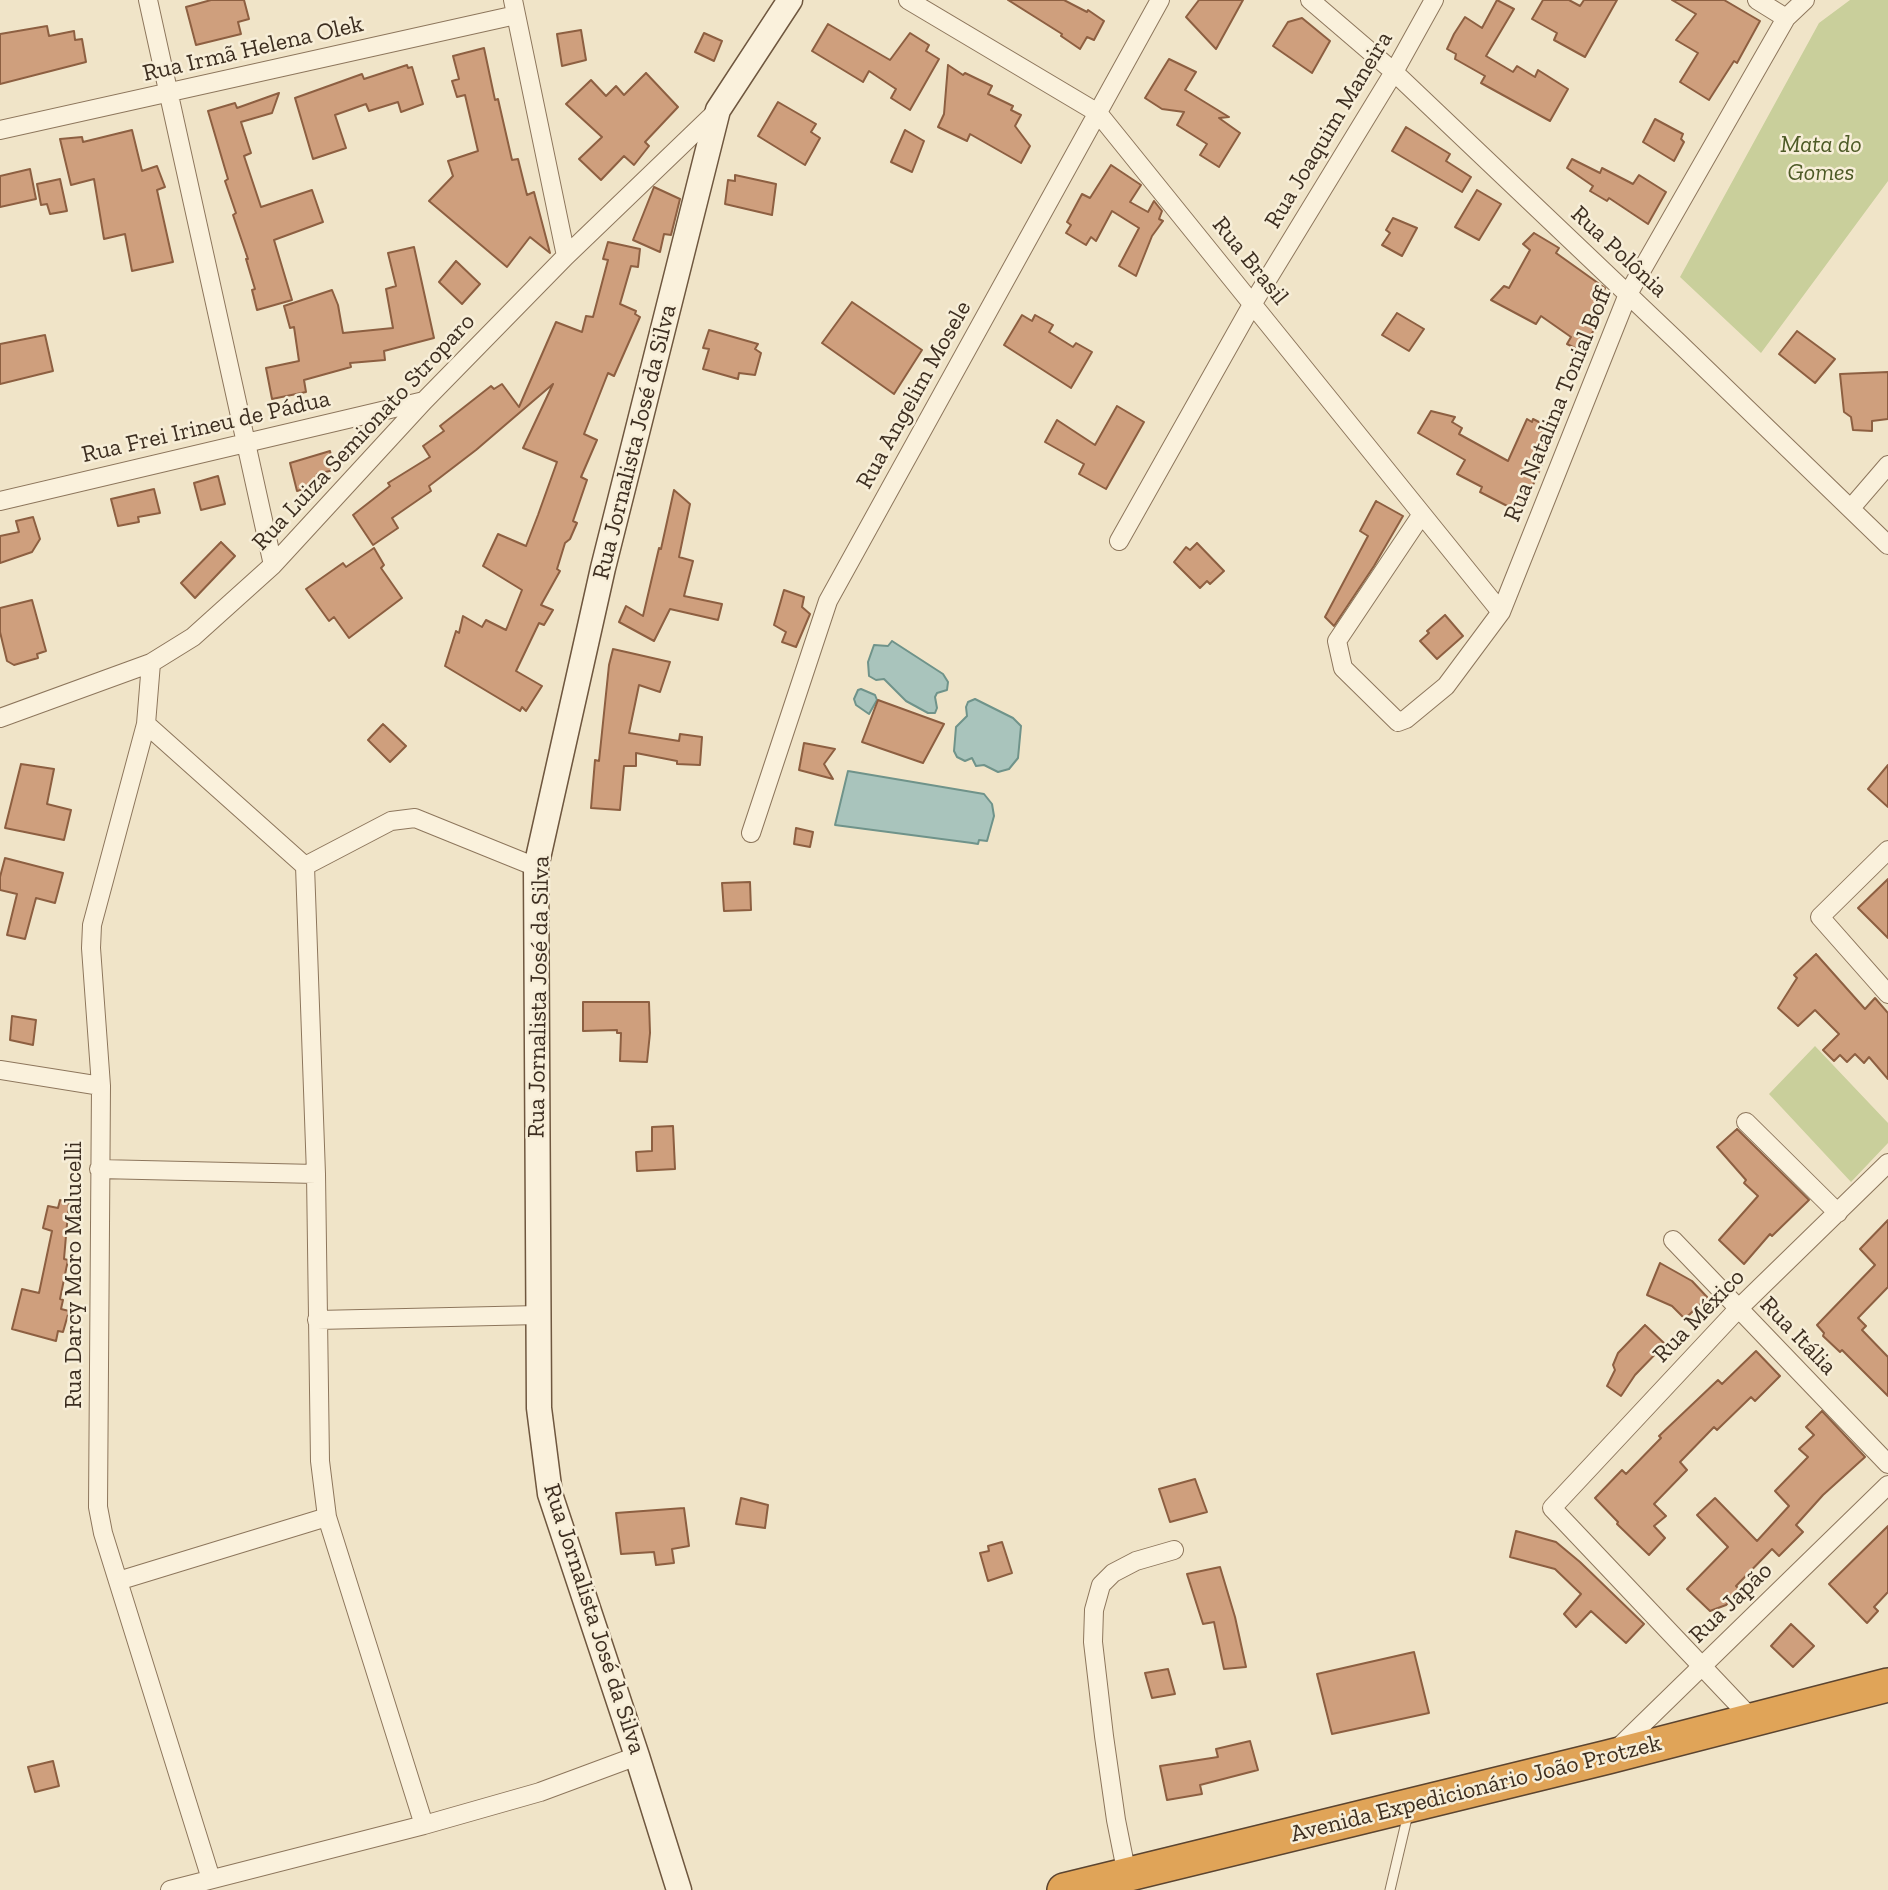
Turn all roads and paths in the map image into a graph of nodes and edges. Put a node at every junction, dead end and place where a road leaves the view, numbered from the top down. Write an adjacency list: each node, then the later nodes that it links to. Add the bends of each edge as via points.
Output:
1 (148, 0): 12 (street)
2 (790, 0): 13 (main road, Rua Jornalista José da Silva)
3 (908, 0): 14 (street, Rua Brasil)
4 (1160, 0): 14 (street, Rua Angelim Mosele)
5 (1310, 0): 11 (street, Rua Polônia)
6 (1434, 0): 11 (street, Rua Joaquim Maneira)
7 (1757, 0): 10 (street)
8 (1805, 0): 10 (street, Rua Natalina Tonial Boff)
9 (514, 8): 12 (street, Rua Irmã Helena Olek); 16 (street)
10 (1786, 18): 17 (street, Rua Natalina Tonial Boff)
11 (1394, 72): 17 (street, Rua Polônia); 18 (street, Rua Joaquim Maneira)
12 (170, 92): 15 (street, Rua Irmã Helena Olek); 20 (street)
13 (718, 110): 16 (street, Rua Luiza Semionato Stroparo); 35 (main road, Rua Jornalista José da Silva, via 603,568)
14 (1098, 113): 18 (street, Rua Brasil); 32 (street, Rua Angelim Mosele, via 828,601)
15 (0, 130)
16 (566, 256): 19 (street, Rua Luiza Semionato Stroparo)
17 (1628, 295): 23 (street, Rua Polônia); 28 (street, Rua Natalina Tonial Boff)
18 (1253, 303): 24 (street, Rua Brasil); 25 (street, Rua Joaquim Maneira)
19 (424, 401): 20 (street, Rua Frei Irineu de Pádua); 27 (street, Rua Luiza Semionato Stroparo)
20 (247, 443): 22 (street, Rua Frei Irineu de Pádua); 27 (street)
21 (1888, 465): 23 (street)
22 (0, 501)
23 (1851, 508): 26 (street, Rua Polônia)
24 (1422, 514): 28 (street, Rua Brasil); 28 (street, Rua Natalina Tonial Boff, via 1337,641 1343,668 1398,722 1446,686)
25 (1119, 541)
26 (1888, 545)
27 (273, 565): 29 (street, Rua Luiza Semionato Stroparo, via 193,637)
28 (1501, 612)
29 (151, 663): 30 (street, Rua Luiza Semionato Stroparo); 31 (street, Rua Darcy Moro Malucelli)
30 (0, 718)
31 (146, 724): 34 (street); 38 (street, Rua Darcy Moro Malucelli, via 92,925)
32 (751, 832)
33 (1888, 850): 36 (street, via 1820,917)
34 (305, 866): 35 (street, via 391,821 415,818); 42 (street)
35 (536, 867): 46 (main road, Rua Jornalista José da Silva)
36 (1888, 994)
37 (0, 1070): 38 (street)
38 (101, 1086): 41 (street, Rua Darcy Moro Malucelli)
39 (1746, 1122): 43 (street)
40 (1888, 1163): 43 (street, Rua México)
41 (99, 1169): 42 (street); 52 (street, Rua Darcy Moro Malucelli, via 98,1507)
42 (316, 1174): 47 (street)
43 (1838, 1213): 45 (street, Rua México)
44 (1673, 1240): 45 (street, Rua Itália)
45 (1738, 1309): 48 (street, Rua Itália); 53 (street, Rua México, via 1552,1508)
46 (539, 1315): 47 (street); 56 (main road, Rua Jornalista José da Silva, via 539,1408 550,1494)
47 (317, 1320): 50 (street, via 320,1461)
48 (1888, 1464)
49 (1888, 1485): 53 (street, Rua Japão)
50 (327, 1517): 52 (street); 59 (street)
51 (1174, 1550): 60 (street, via 1113,1573 1101,1585 1094,1611 1104,1736)
52 (118, 1581): 61 (street, Rua Darcy Moro Malucelli)
53 (1701, 1667): 55 (street); 57 (street, Rua Japão)
54 (1888, 1685): 55 (highway, Avenida Expedicionário João Protzek)
55 (1752, 1719): 57 (highway, Avenida Expedicionário João Protzek)
56 (638, 1756): 59 (street, via 540,1792); 63 (main road, Rua Jornalista José da Silva)
57 (1608, 1757): 58 (highway, Avenida Expedicionário João Protzek)
58 (1409, 1806): 60 (highway, Avenida Expedicionário João Protzek); 65 (lane)
59 (424, 1825): 61 (street)
60 (1127, 1875): 64 (highway, Avenida Expedicionário João Protzek)
61 (211, 1879): 62 (street)
62 (170, 1890)
63 (679, 1890)
64 (1064, 1890)
65 (1390, 1890)

